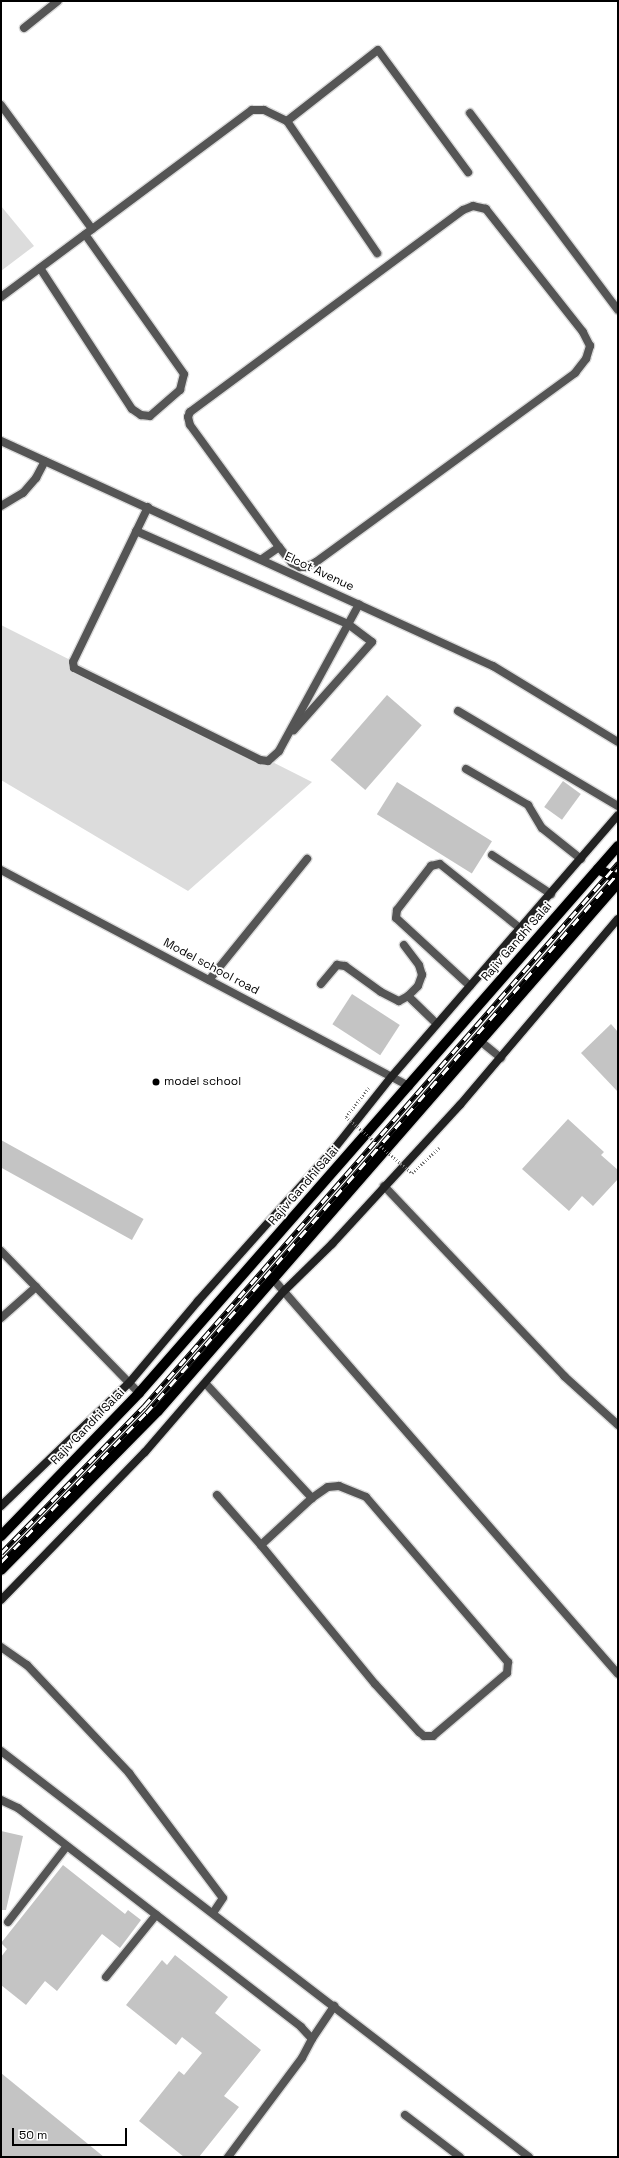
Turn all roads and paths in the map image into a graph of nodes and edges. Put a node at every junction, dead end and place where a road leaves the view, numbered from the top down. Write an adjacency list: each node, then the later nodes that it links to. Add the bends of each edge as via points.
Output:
1 (58, 1): 2 (street)
2 (24, 28)
3 (1, 105): 7 (street)
4 (470, 113): 11 (street)
5 (287, 121): 6 (street, via 378,50); 7 (street, via 264,110 252,110); 8 (street)
6 (468, 172)
7 (89, 231): 9 (street); 9 (street, via 184,374 180,390 150,416 141,415 132,409)
8 (377, 253)
9 (40, 268): 10 (street)
10 (1, 297)
11 (618, 310)
12 (1, 441): 13 (street, Elcot Avenue)
13 (45, 461): 14 (street, via 36,478 23,493); 15 (street, Elcot Avenue)
14 (1, 506)
15 (148, 507): 16 (street); 18 (street, Elcot Avenue)
16 (136, 531): 20 (street); 22 (street, via 73,662 74,668 260,760 272,759)
17 (279, 547): 17 (street, via 292,563 300,567 316,562 575,373 586,359 590,346 583,332 486,209 473,206 463,210 190,412 190,425); 18 (street)
18 (262, 559): 19 (street, Elcot Avenue)
19 (359, 604): 20 (street); 23 (street, Elcot Avenue, via 493,666)
20 (348, 624): 22 (street); 22 (street, via 372,642)
21 (458, 711): 25 (street)
22 (286, 738)
23 (618, 742)
24 (466, 770): 30 (street, via 528,805 542,828)
25 (618, 806)
26 (618, 815): 30 (street)
27 (618, 846): 31 (main road, Rajiv Gandhi Salai)
28 (492, 855): 34 (street)
29 (307, 859): 38 (street)
30 (581, 859): 34 (street)
31 (598, 869): 33 (main road, via 612,876); 46 (main road, Rajiv Gandhi Salai)
32 (1, 870): 38 (street, Model school road)
33 (618, 884): 43 (main road)
34 (551, 894): 36 (street)
35 (618, 919): 44 (street)
36 (521, 929): 40 (street); 40 (street, via 440,864 431,866 397,910 396,918)
37 (404, 945): 41 (street, via 419,965 422,975 418,986)
38 (209, 980): 45 (street, Model school road)
39 (321, 984): 41 (street, via 337,965 345,966 399,1001)
40 (470, 986): 42 (street)
41 (408, 996): 42 (street)
42 (437, 1024): 45 (street)
43 (480, 1042): 44 (street); 51 (main road)
44 (501, 1058): 49 (street)
45 (392, 1076): 46 (street, Model school road); 55 (street, via 334,1149 198,1301)
46 (409, 1086): 57 (main road, Rajiv Gandhi Salai)
47 (369, 1088): 48 (path, bridge, via 346,1117 412,1172)
48 (439, 1148)
49 (384, 1186): 53 (street); 58 (street, via 564,1376)
50 (1, 1251): 52 (street)
51 (274, 1279): 53 (street); 64 (main road, via 158,1411)
52 (36, 1287): 54 (street); 55 (street)
53 (285, 1290): 56 (street); 67 (street)
54 (1, 1318)
55 (129, 1383): 57 (street); 61 (street)
56 (206, 1384): 60 (street); 65 (street, via 145,1452)
57 (139, 1393): 62 (main road, Rajiv Gandhi Salai)
58 (618, 1425)
59 (217, 1495): 63 (street)
60 (312, 1498): 63 (street); 63 (street, via 328,1487 339,1486 366,1497 508,1662 507,1673 437,1733 424,1736 375,1684)
61 (1, 1506)
62 (1, 1536)
63 (261, 1545)
64 (1, 1570)
65 (1, 1600)
66 (1, 1647): 71 (street, via 27,1665 129,1773 223,1898)
67 (618, 1674)
68 (1, 1751): 71 (street)
69 (1, 1800): 70 (street, via 18,1808)
70 (67, 1846): 72 (street); 73 (street)
71 (214, 1912): 75 (street)
72 (156, 1914): 74 (street); 76 (street, via 302,2027)
73 (8, 1922)
74 (106, 1977)
75 (334, 2006): 76 (street); 80 (street)
76 (312, 2039): 78 (street, via 302,2058)
77 (405, 2115): 79 (street)
78 (228, 2157)
79 (460, 2157)
80 (529, 2157)

